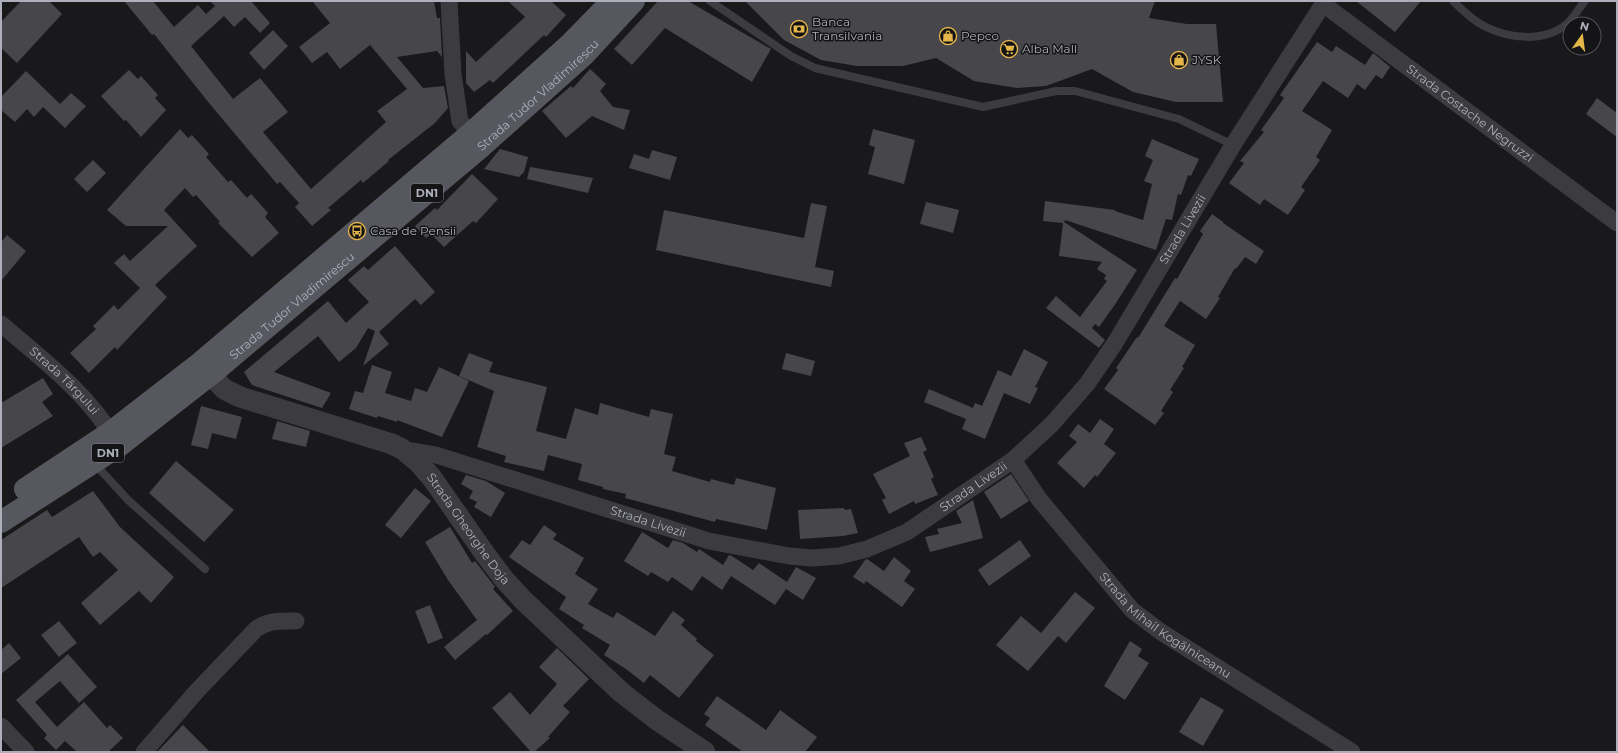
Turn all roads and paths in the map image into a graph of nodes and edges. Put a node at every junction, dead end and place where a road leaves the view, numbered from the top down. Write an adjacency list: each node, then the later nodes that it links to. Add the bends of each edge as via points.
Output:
1 (449, 1): 8 (street, via 453,74 460,121)
2 (612, 1): 8 (main road, Strada Tudor Vladimirescu / DN1)
3 (634, 1): 8 (main road, Strada Tudor Vladimirescu / DN1, via 584,55)
4 (710, 1): 9 (lane, via 791,56 814,68 983,107 1056,91 1075,91 1180,119)
5 (1453, 1): 6 (lane, via 1483,26 1500,33 1520,36 1539,36 1555,31 1568,22)
6 (1585, 1)
7 (1324, 2): 9 (street, Strada Livezii); 10 (street, Strada Costache Negruzzi)
8 (476, 141): 12 (main road, Strada Tudor Vladimirescu / DN1)
9 (1232, 145): 15 (street, Strada Livezii, via 1115,343 1087,384 1052,424)
10 (1617, 223)
11 (1, 324): 13 (street, Strada Târgului, via 71,386 92,408)
12 (205, 369): 13 (main road, Strada Tudor Vladimirescu / DN1); 14 (street, Strada Gheorghe Doja, via 224,389 240,397)
13 (115, 439): 16 (main road, Strada Tudor Vladimirescu / DN1); 17 (main road, Strada Tudor Vladimirescu / DN1)
14 (402, 449): 15 (street, Strada Livezii, via 436,454 709,541 781,555 812,558 839,556 867,549 907,532); 24 (street, Strada Gheorghe Doja, via 432,478 503,578 524,600 622,693)
15 (1013, 460): 25 (street, Strada Mihail Kogălniceanu, via 1038,500 1132,610 1161,632)
16 (94, 462): 18 (main road, Strada Tudor Vladimirescu / DN1); 19 (lane, via 128,500)
17 (1, 505)
18 (1, 522)
19 (205, 569)
20 (296, 621): 23 (street, via 264,623 256,629)
21 (1, 726): 22 (street)
22 (26, 752)
23 (144, 752)
24 (705, 752)
25 (1352, 752)

